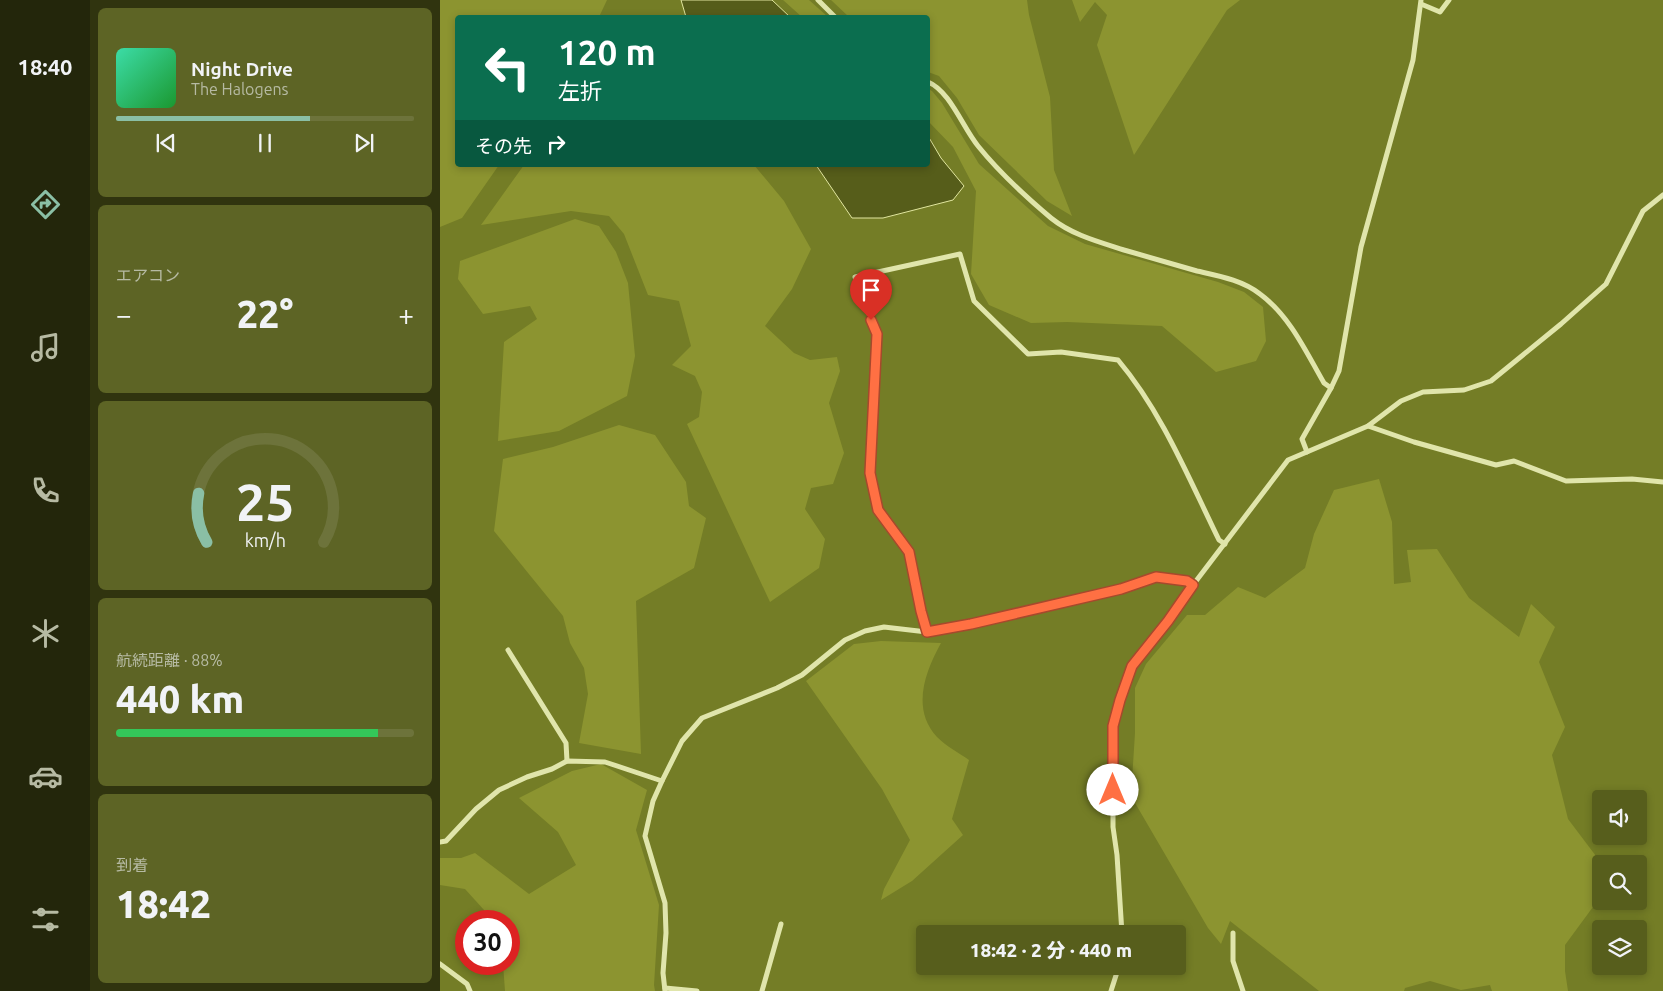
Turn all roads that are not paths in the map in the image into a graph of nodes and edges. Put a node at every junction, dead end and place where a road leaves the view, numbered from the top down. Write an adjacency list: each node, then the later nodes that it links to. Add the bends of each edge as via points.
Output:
1 (818, 0): 4 (street)
2 (1449, 0): 3 (street, via 1440,12)
3 (1421, 2): 7 (street, via 1413,60 1361,247 1339,371)
4 (833, 15)
5 (930, 83): 7 (street, via 944,94 979,147 1053,220 1088,239 1241,282 1276,308 1292,328 1324,383)
6 (1663, 195): 8 (street, via 1643,210 1606,284 1491,381 1464,390 1423,392 1401,401)
7 (1331, 388): 9 (street, via 1302,439)
8 (1368, 426): 9 (street); 10 (street, via 1496,465 1514,461 1566,481 1632,479)
9 (1307, 452): 11 (street, via 1288,460)
10 (1663, 482)
11 (1225, 544): 12 (street); 13 (street, via 1220,540 1166,432 1135,380 1118,360 1060,352 1028,354 974,301 960,254 855,277 877,334 870,473 878,510 909,552)
12 (1193, 585): 13 (street, via 1187,581 1156,577 1121,589); 19 (street, via 1132,666 1113,726 1113,827)
13 (927, 632): 16 (street, via 884,627 865,631 845,640 802,675 702,718 682,741)
14 (508, 650): 15 (street, via 566,742)
15 (566, 762): 16 (street, via 605,762); 17 (street, via 499,790 446,841)
16 (662, 781): 23 (street, via 653,800 645,836 665,903)
17 (440, 842)
18 (781, 924): 26 (street)
19 (1121, 925)
20 (1233, 933): 28 (street, via 1233,961)
21 (440, 964): 24 (street, via 467,984)
22 (1116, 975): 27 (street)
23 (665, 990): 25 (street)
24 (470, 991)
25 (697, 991)
26 (762, 991)
27 (1111, 991)
28 (1243, 991)

